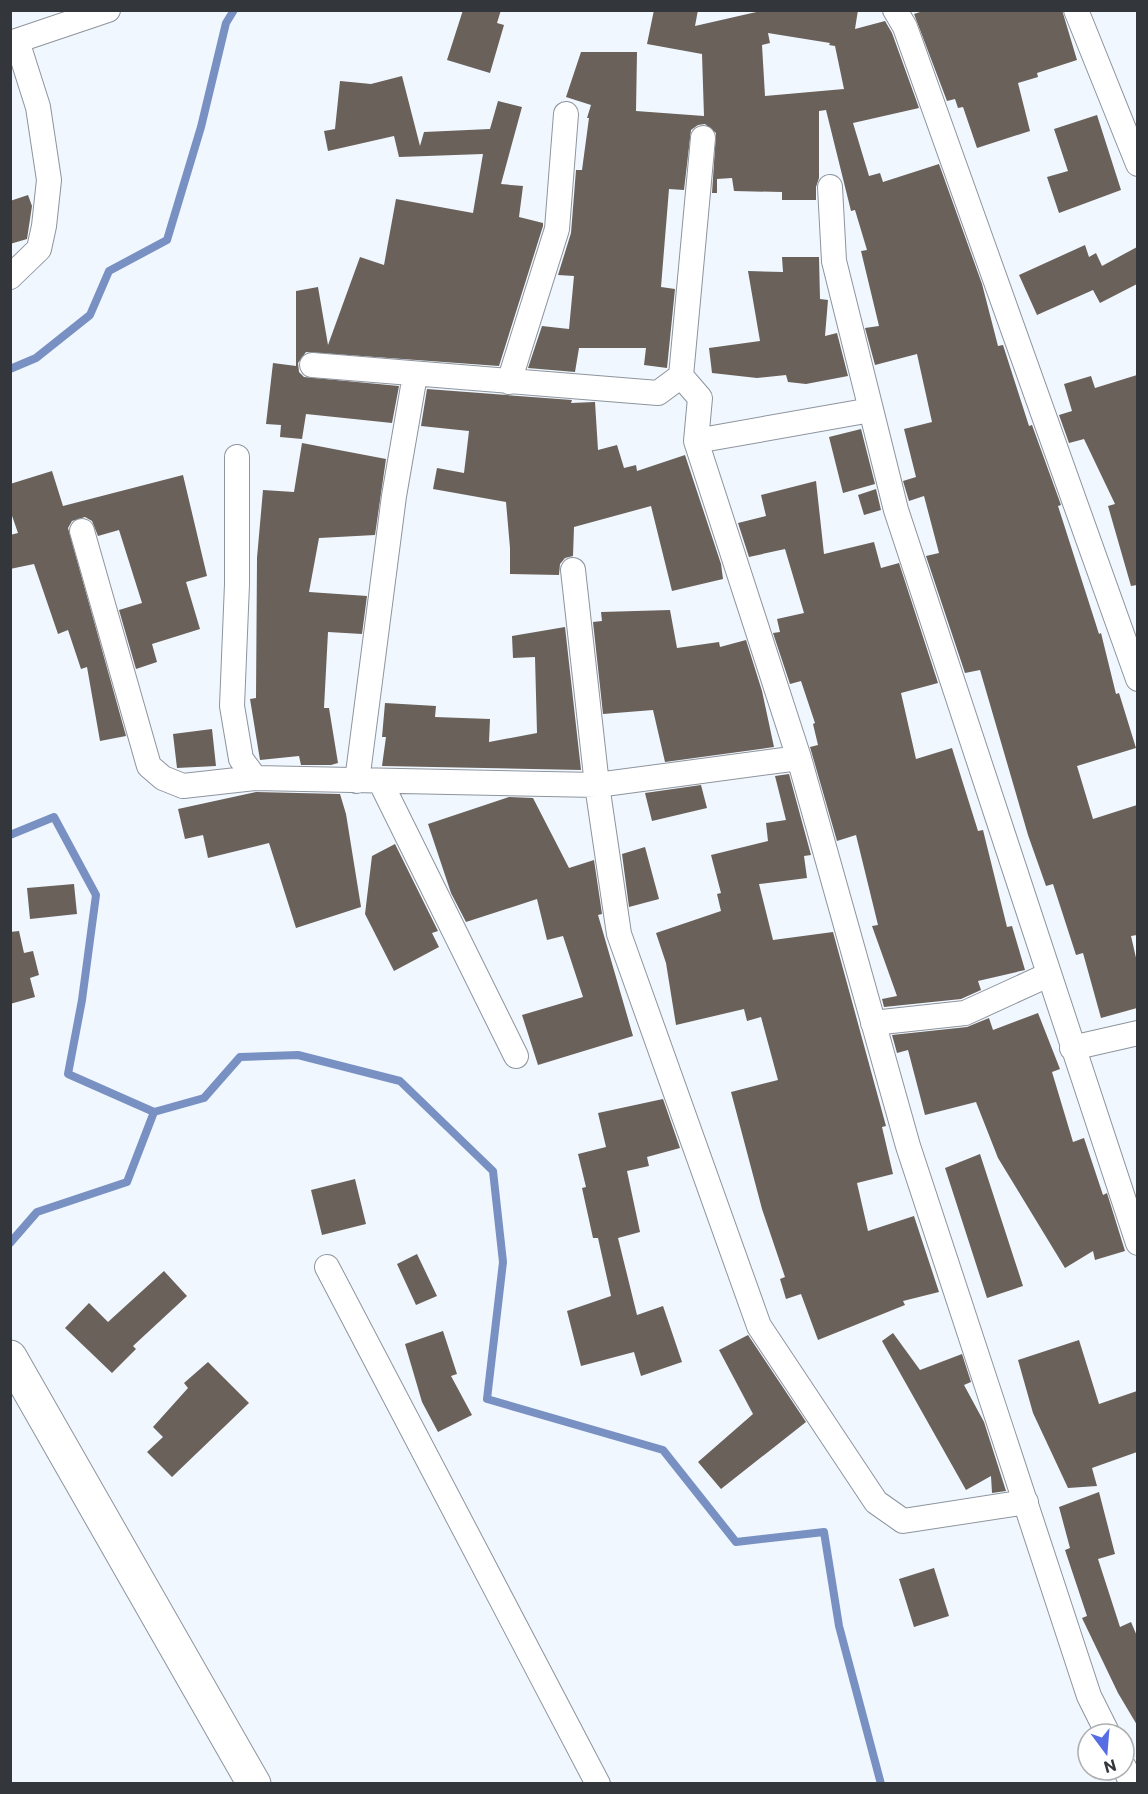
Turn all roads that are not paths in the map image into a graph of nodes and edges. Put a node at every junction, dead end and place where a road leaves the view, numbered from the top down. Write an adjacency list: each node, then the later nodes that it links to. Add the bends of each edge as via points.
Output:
1 (108, 10): 4 (street)
2 (895, 10): 19 (street, via 905,27)
3 (1076, 10): 7 (street)
4 (14, 42): 9 (street, via 38,106 49,180 39,249)
5 (566, 114): 13 (street, via 557,229)
6 (703, 138): 12 (street)
7 (1137, 164)
8 (830, 187): 14 (street, via 834,261)
9 (10, 277)
10 (312, 365): 11 (street)
11 (415, 375): 13 (street); 22 (street, via 394,496)
12 (681, 376): 13 (street, via 658,393); 15 (street, via 700,398)
13 (509, 382)
14 (871, 410): 15 (street); 24 (street, via 896,510)
15 (696, 441): 20 (street)
16 (237, 457): 21 (street, via 232,706 241,759)
17 (82, 531): 21 (street, via 149,766 163,778 183,786)
18 (573, 570): 23 (street)
19 (1137, 679)
20 (799, 758): 23 (street); 25 (street)
21 (255, 778): 22 (street)
22 (368, 781): 23 (street); 28 (street)
23 (597, 785): 32 (street, via 619,934 759,1326 876,1502 903,1521)
24 (1048, 975): 25 (street, via 965,1013); 27 (street)
25 (873, 1023): 32 (street, via 908,1146)
26 (1137, 1033): 27 (street)
27 (1072, 1048): 29 (street)
28 (516, 1056)
29 (1137, 1243)
30 (327, 1267): 34 (street)
31 (10, 1357): 35 (street)
32 (1026, 1502): 33 (street, via 1089,1696)
33 (1102, 1722)
34 (593, 1781)
35 (254, 1784)

